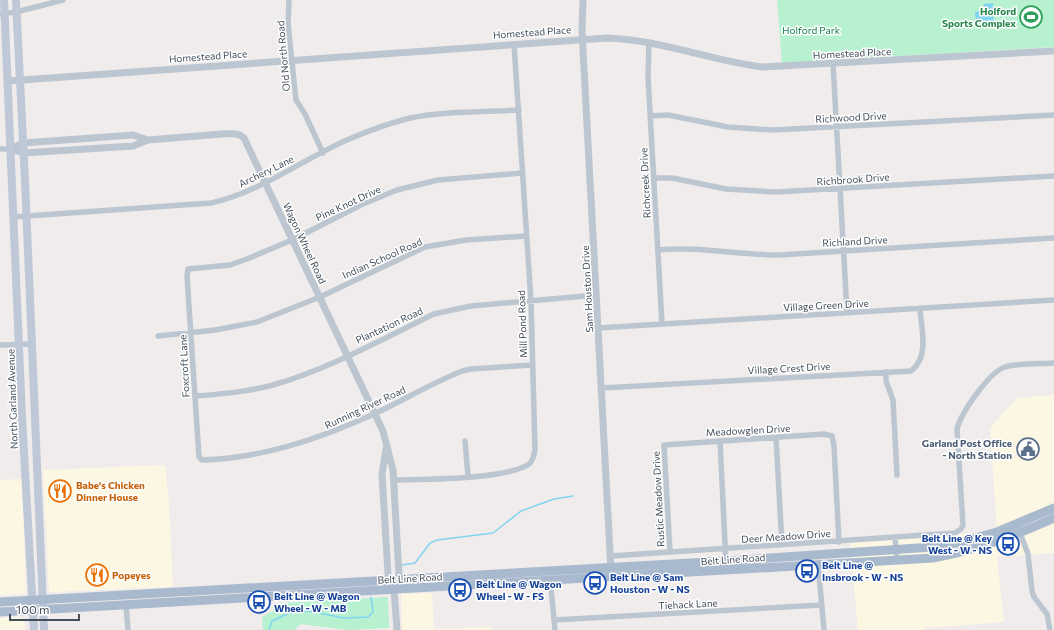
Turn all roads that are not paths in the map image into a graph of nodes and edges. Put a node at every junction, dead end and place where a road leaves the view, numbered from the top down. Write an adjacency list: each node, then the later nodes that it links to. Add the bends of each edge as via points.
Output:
1 (4, 0): 7 (main road, North Garland Avenue)
2 (16, 0): 6 (main road)
3 (63, 0): 6 (street)
4 (289, 0): 12 (street, Old North Road)
5 (583, 0): 8 (street, Sam Houston Drive)
6 (16, 12): 7 (street); 14 (main road)
7 (2, 14): 15 (main road, North Garland Avenue)
8 (583, 39): 9 (street, Homestead Place, via 615,38); 10 (street, Homestead Place); 43 (street, Sam Houston Drive)
9 (649, 42): 13 (street, Homestead Place, via 729,62 762,67); 18 (street, Richcreek Drive)
10 (514, 44): 12 (street, Homestead Place); 16 (street, Mill Pond Road)
11 (1054, 51): 13 (street, Homestead Place)
12 (291, 60): 14 (street, Homestead Place); 26 (street, Old North Road, via 296,100)
13 (834, 64): 19 (street)
14 (20, 80): 15 (street, Homestead Place); 22 (main road)
15 (8, 81): 24 (main road, North Garland Avenue)
16 (519, 110): 26 (street, Archery Lane, via 410,118 349,139); 28 (street, Mill Pond Road)
17 (1054, 115): 19 (street, Richwood Drive)
18 (650, 116): 19 (street, Richwood Drive, via 668,115 728,127 753,129); 30 (street, Richcreek Drive)
19 (837, 128): 32 (street)
20 (84, 139): 21 (street, Wagon Wheel Road, via 133,136); 22 (street, Wagon Wheel Road); 25 (street)
21 (148, 140): 25 (street, Wagon Wheel Road, via 133,146); 31 (street, Wagon Wheel Road, via 241,135)
22 (23, 143): 24 (street, Wagon Wheel Road); 27 (main road)
23 (0, 149): 24 (street, Wagon Wheel Road)
24 (11, 149): 27 (street, Wagon Wheel Road); 34 (main road, North Garland Avenue)
25 (85, 149): 27 (street, Wagon Wheel Road)
26 (323, 153): 31 (street, Archery Lane)
27 (24, 154): 33 (main road)
28 (522, 173): 35 (street, Mill Pond Road); 37 (street, Pine Knot Drive, via 438,180 397,190)
29 (1054, 176): 32 (street, Richbrook Drive)
30 (654, 178): 32 (street, Richbrook Drive, via 672,178 726,190 754,192); 38 (street, Richcreek Drive)
31 (264, 182): 33 (street, Archery Lane, via 235,196 211,203); 37 (street, Wagon Wheel Road)
32 (840, 189): 39 (street)
33 (27, 216): 34 (street, Archery Lane); 42 (main road)
34 (13, 217): 41 (main road, North Garland Avenue)
35 (526, 236): 44 (street, Indian School Road, via 466,240 425,247); 46 (street, Mill Pond Road)
36 (1054, 238): 39 (street, Richland Drive)
37 (292, 240): 40 (street, Pine Knot Drive, via 230,265); 44 (street, Wagon Wheel Road)
38 (658, 250): 39 (street, Richland Drive, via 691,248 773,255); 49 (street, Richcreek Drive)
39 (844, 251): 48 (street)
40 (188, 269): 51 (street, Foxcroft Lane)
41 (16, 272): 42 (main road, via 23,292); 55 (main road, North Garland Avenue)
42 (30, 294): 53 (main road)
43 (597, 295): 46 (street, Plantation Road); 50 (street, Sam Houston Drive)
44 (320, 297): 51 (street, Indian School Road, via 257,322); 56 (street, Wagon Wheel Road)
45 (1054, 300): 47 (street, Village Green Drive)
46 (530, 301): 56 (street, Plantation Road, via 445,310); 58 (street, Mill Pond Road)
47 (920, 308): 48 (street, Village Green Drive); 59 (street, Village Crest Drive, via 923,354 920,362 911,371)
48 (848, 312): 49 (street, Village Green Drive)
49 (662, 324): 50 (street, Village Green Drive)
50 (598, 328): 60 (street, Sam Houston Drive)
51 (192, 333): 52 (street, Indian School Road); 61 (street, Foxcroft Lane)
52 (158, 336)
53 (32, 344): 55 (street); 63 (main road)
54 (0, 345): 55 (street)
55 (20, 345): 64 (main road, North Garland Avenue)
56 (346, 355): 61 (street, Plantation Road, via 271,386 235,393); 62 (street, Wagon Wheel Road)
57 (1054, 363): 81 (street, Deer Meadow Drive, via 1005,367 996,373 965,408 957,429 963,525 961,529 955,533)
58 (533, 365): 62 (street, Running River Road, via 470,369); 72 (street, Mill Pond Road, via 533,459 530,464 504,474)
59 (886, 372): 60 (street, Village Crest Drive); 71 (street, via 893,403)
60 (602, 388): 90 (street, Sam Houston Drive)
61 (195, 396): 70 (street, Foxcroft Lane, via 199,457)
62 (375, 413): 69 (street, Wagon Wheel Road, via 383,431); 70 (street, Running River Road, via 331,433 278,450)
63 (36, 416): 64 (main road); 76 (main road)
64 (22, 417): 75 (main road, North Garland Avenue)
65 (776, 438): 67 (street, Meadowglen Drive); 82 (street, Meadowglen Drive, via 824,434 832,436); 83 (street)
66 (465, 441): 72 (street)
67 (720, 441): 68 (street, Meadowglen Drive); 86 (street)
68 (664, 445): 88 (street, Rustic Meadow Drive)
69 (386, 447): 73 (street, Wagon Wheel Road, via 393,470); 74 (street, Wagon Wheel Road)
70 (202, 460)
71 (897, 475)
72 (468, 476): 73 (street, Mill Pond Road)
73 (393, 480): 74 (street); 84 (street, Wagon Wheel Road)
74 (382, 481): 85 (street, Wagon Wheel Road)
75 (26, 498): 76 (main road); 108 (main road, North Garland Avenue)
76 (39, 498): 106 (main road)
77 (1054, 508): 79 (main road, Belt Line Road)
78 (1054, 518): 80 (main road, Belt Line Road)
79 (1016, 524): 80 (street); 87 (main road, Belt Line Road, via 961,542)
80 (1020, 533): 91 (main road, Belt Line Road, via 960,553 933,558); 123 (street, via 1028,554 1032,591 1047,614)
81 (895, 538): 82 (street, Deer Meadow Drive); 87 (street)
82 (839, 542): 83 (street, Deer Meadow Drive)
83 (782, 545): 86 (street, Deer Meadow Drive)
84 (397, 547): 85 (street); 98 (street, Wagon Wheel Road)
85 (386, 548): 99 (street, Wagon Wheel Road)
86 (725, 549): 88 (street, Deer Meadow Drive); 93 (street)
87 (896, 550): 89 (main road, Belt Line Road); 91 (street)
88 (670, 552): 90 (street, Deer Meadow Drive)
89 (818, 554): 92 (street); 93 (main road, Belt Line Road)
90 (610, 556): 94 (street, Sam Houston Drive)
91 (896, 560): 92 (main road, Belt Line Road)
92 (818, 564): 93 (main road, Belt Line Road); 112 (street)
93 (726, 565): 94 (main road, Belt Line Road); 97 (main road, Belt Line Road)
94 (611, 567): 95 (main road, Belt Line Road); 97 (street, Sam Houston Drive)
95 (550, 571): 96 (main road, Belt Line Road); 100 (street)
96 (469, 576): 98 (main road, Belt Line Road); 101 (main road)
97 (612, 577): 100 (main road, Belt Line Road)
98 (398, 579): 99 (main road, Belt Line Road); 103 (street, Wagon Wheel Road)
99 (389, 580): 102 (main road, Belt Line Road); 103 (street, Wagon Wheel Road)
100 (550, 581): 101 (main road, Belt Line Road); 116 (street)
101 (470, 586): 103 (main road, Belt Line Road)
102 (235, 589): 104 (main road, Belt Line Road); 107 (main road)
103 (394, 590): 107 (main road, Belt Line Road); 120 (street, Wagon Wheel Road)
104 (193, 591): 105 (main road, Belt Line Road); 109 (main road)
105 (125, 595): 106 (main road, Belt Line Road); 111 (main road)
106 (42, 599): 108 (main road, Belt Line Road); 113 (main road)
107 (236, 599): 109 (main road, Belt Line Road)
108 (32, 600): 110 (main road, Belt Line Road); 114 (main road, North Garland Avenue)
109 (194, 601): 111 (main road, Belt Line Road)
110 (0, 602)
111 (126, 605): 113 (main road, Belt Line Road); 119 (street)
112 (822, 605): 116 (street, Tiehack Lane); 122 (street)
113 (42, 609): 114 (main road, Belt Line Road); 118 (main road)
114 (32, 610): 115 (main road, Belt Line Road); 117 (main road, North Garland Avenue)
115 (0, 612)
116 (554, 620): 121 (street)
117 (34, 630)
118 (44, 630)
119 (128, 630)
120 (396, 630)
121 (555, 630)
122 (824, 630)
123 (1050, 630)

